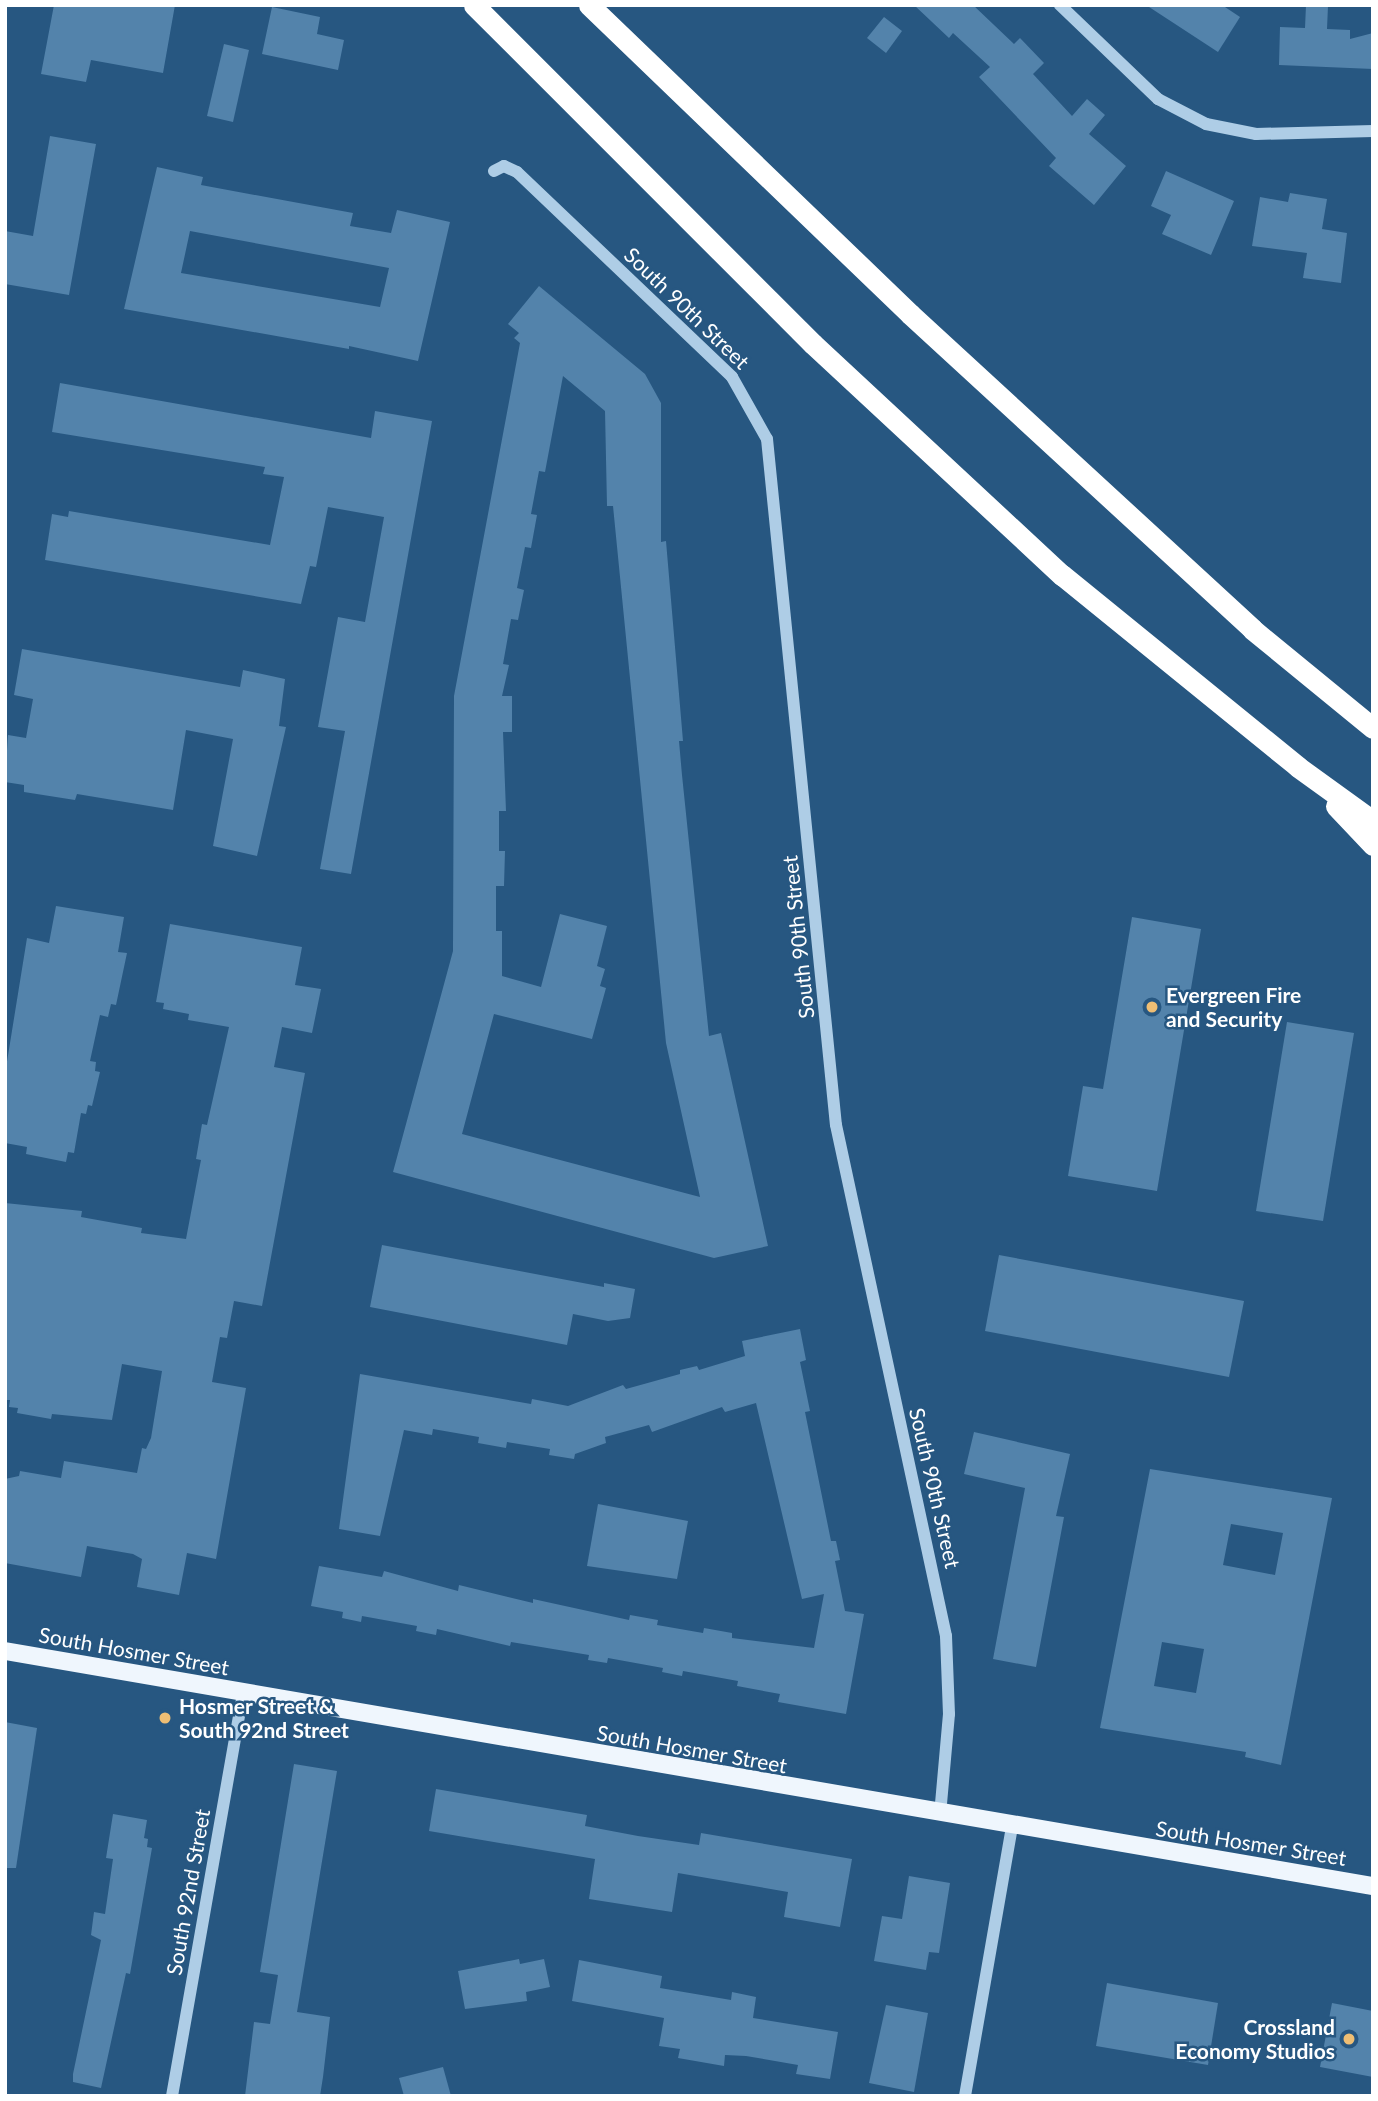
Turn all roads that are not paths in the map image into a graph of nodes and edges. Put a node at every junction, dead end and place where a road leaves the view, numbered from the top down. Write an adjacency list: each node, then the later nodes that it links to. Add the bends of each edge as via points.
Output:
1 (474, 5): 7 (highway, via 813,344 1062,575)
2 (589, 5): 6 (highway, via 910,314 1252,629)
3 (1060, 5): 4 (street, via 1158,99 1206,124 1256,134)
4 (1373, 131)
5 (494, 171): 12 (street, South 90th Street, via 503,166 517,172 732,377 767,439 836,1125 946,1636 949,1714)
6 (1373, 729)
7 (1298, 767): 8 (highway); 9 (highway)
8 (1373, 821)
9 (1373, 845)
10 (5, 1651): 11 (main road, South Hosmer Street)
11 (243, 1694): 12 (main road, South Hosmer Street); 15 (street, South 92nd Street)
12 (940, 1814): 13 (main road, South Hosmer Street)
13 (1012, 1827): 14 (main road, South Hosmer Street); 16 (street)
14 (1373, 1886)
15 (172, 2096)
16 (965, 2096)

